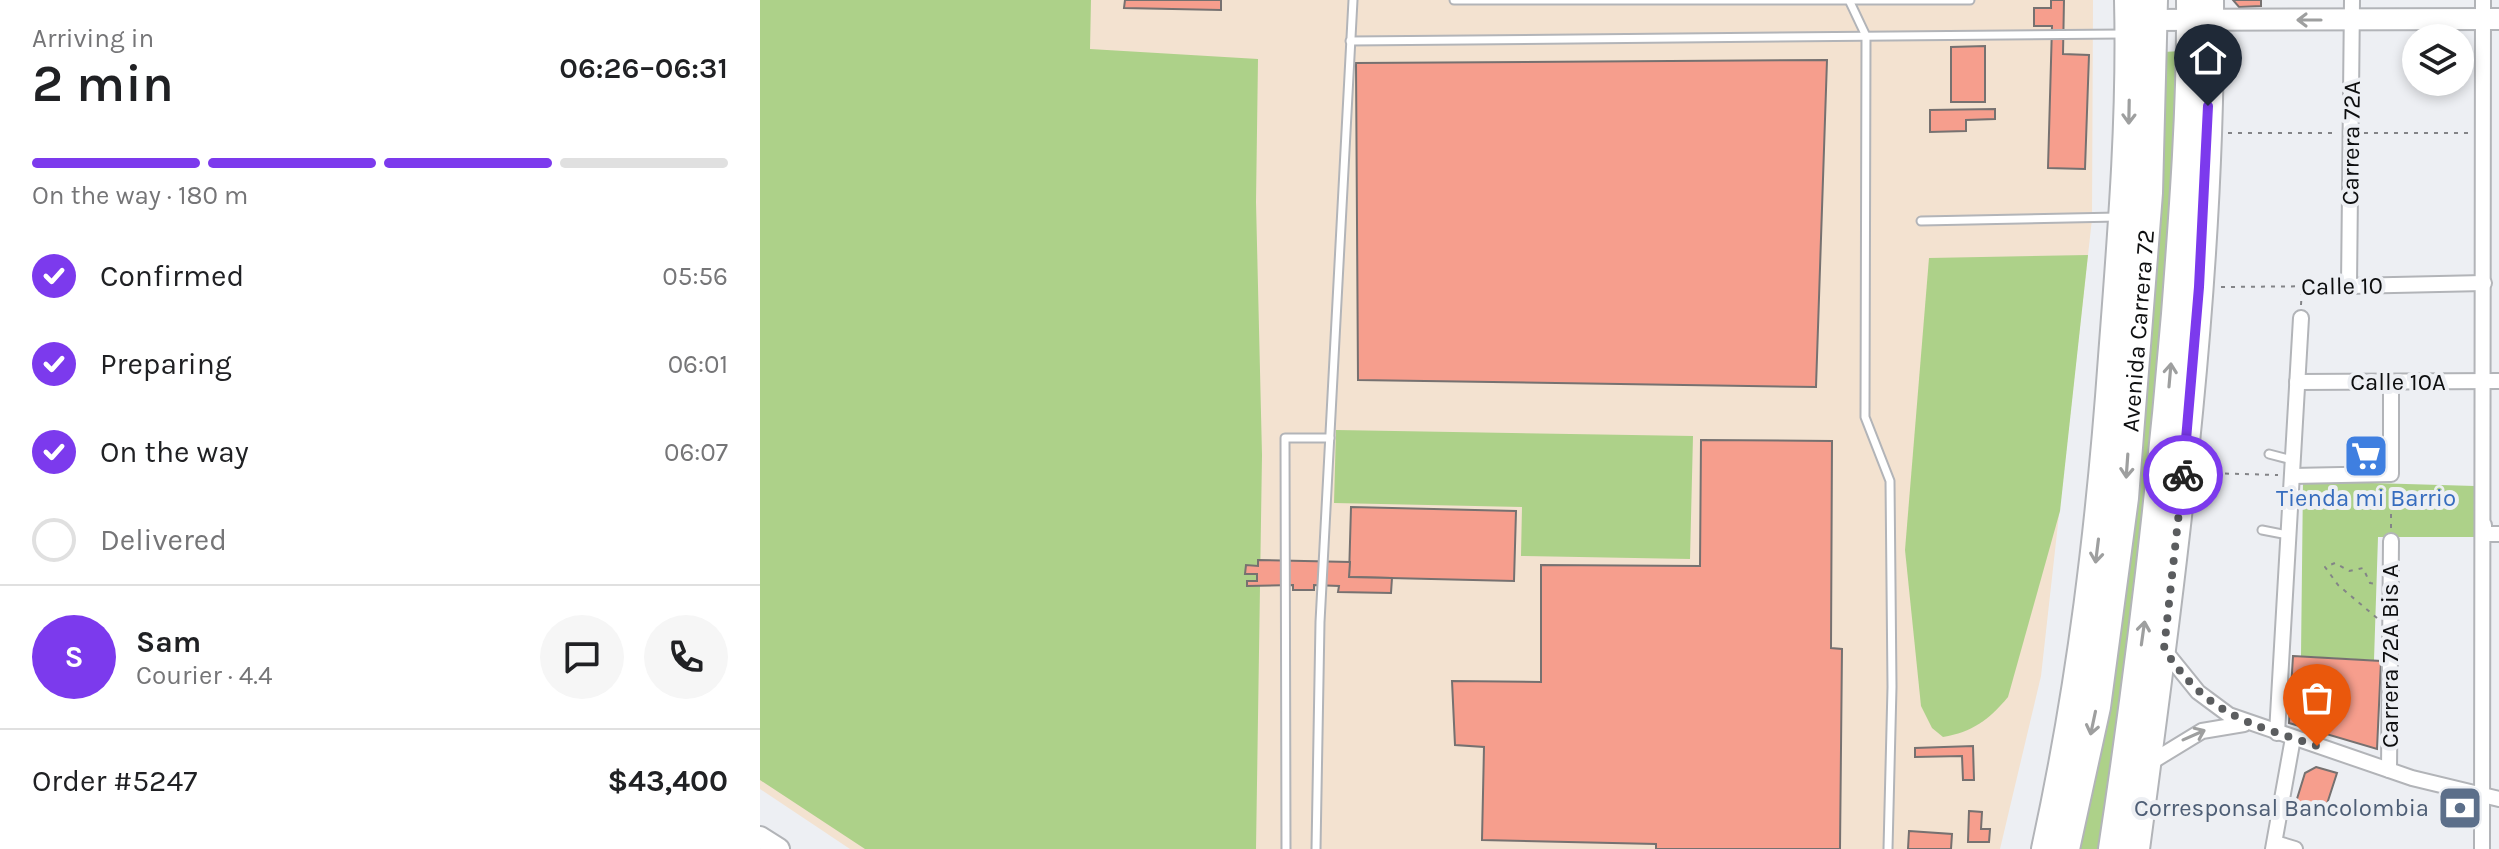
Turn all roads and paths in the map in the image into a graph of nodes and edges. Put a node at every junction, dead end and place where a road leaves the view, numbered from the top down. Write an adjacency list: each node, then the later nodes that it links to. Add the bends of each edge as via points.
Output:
1 (1353, 0): 10 (lane)
2 (1454, 0): 4 (lane)
3 (1970, 0): 4 (lane)
4 (1849, 1): 9 (lane)
5 (2200, 10): 6 (street, one-way to 5); 8 (street); 16 (highway); 23 (highway, Avenida Carrera 72, one-way to 5)
6 (2352, 10): 7 (street); 15 (street, Carrera 72A)
7 (2488, 13): 13 (street)
8 (2139, 15): 9 (lane); 11 (highway, Avenida Carrera 72, one-way to 11); 38 (highway, Avenida Carrera 72, one-way to 38, via 2148,208 2125,498)
9 (1866, 36): 10 (lane); 53 (lane, via 1865,417 1890,481)
10 (1350, 41): 22 (lane)
11 (2124, 216): 12 (lane); 35 (highway, Avenida Carrera 72, one-way to 35)
12 (1921, 221)
13 (2484, 283): 15 (street, Calle 10); 18 (street)
14 (2302, 286): 15 (path, Calle 10); 16 (path, Calle 10); 17 (path)
15 (2349, 286)
16 (2199, 287): 21 (highway)
17 (2301, 318): 19 (street)
18 (2492, 381): 20 (street, Calle 10A); 29 (street)
19 (2297, 382): 20 (street, Calle 10A); 25 (street)
20 (2391, 382): 27 (street)
21 (2190, 403): 23 (highway); 26 (highway)
22 (1330, 438): 51 (lane, via 1285,438); 52 (lane)
23 (2164, 442): 56 (highway, Avenida Carrera 72, one-way to 23)
24 (2269, 454): 25 (lane)
25 (2292, 460): 28 (street)
26 (2183, 472): 28 (path); 37 (highway)
27 (2391, 474): 28 (street); 33 (path)
28 (2292, 476): 32 (street)
29 (2492, 478): 31 (street)
30 (2262, 530): 32 (lane)
31 (2492, 534): 39 (street)
32 (2288, 535): 42 (street)
33 (2391, 541): 34 (street, Carrera 72A Bis A)
34 (2390, 587): 36 (street, Carrera 72A Bis A); 36 (path, via 2370,583 2363,568 2349,571 2335,563 2325,567 2350,597)
35 (2089, 615): 38 (highway); 54 (highway, Avenida Carrera 72)
36 (2390, 627): 45 (street, Carrera 72A Bis A)
37 (2164, 649): 41 (street, via 2204,698); 44 (highway)
38 (2104, 659): 55 (highway, Avenida Carrera 72, one-way to 55)
39 (2482, 697): 40 (street); 46 (street)
40 (2499, 697)
41 (2248, 723): 42 (street); 44 (street, one-way to 41, via 2202,731)
42 (2277, 733): 43 (street)
43 (2293, 738): 45 (street); 49 (street)
44 (2147, 765): 57 (highway)
45 (2389, 770): 46 (street)
46 (2481, 796): 47 (street); 59 (street)
47 (2499, 799)
48 (760, 837): 50 (street)
49 (2274, 846): 58 (street)
50 (779, 849)
51 (1286, 849)
52 (1316, 849)
53 (1888, 849)
54 (2045, 849)
55 (2066, 849)
56 (2112, 849)
57 (2136, 849)
58 (2295, 849)
59 (2482, 849)

